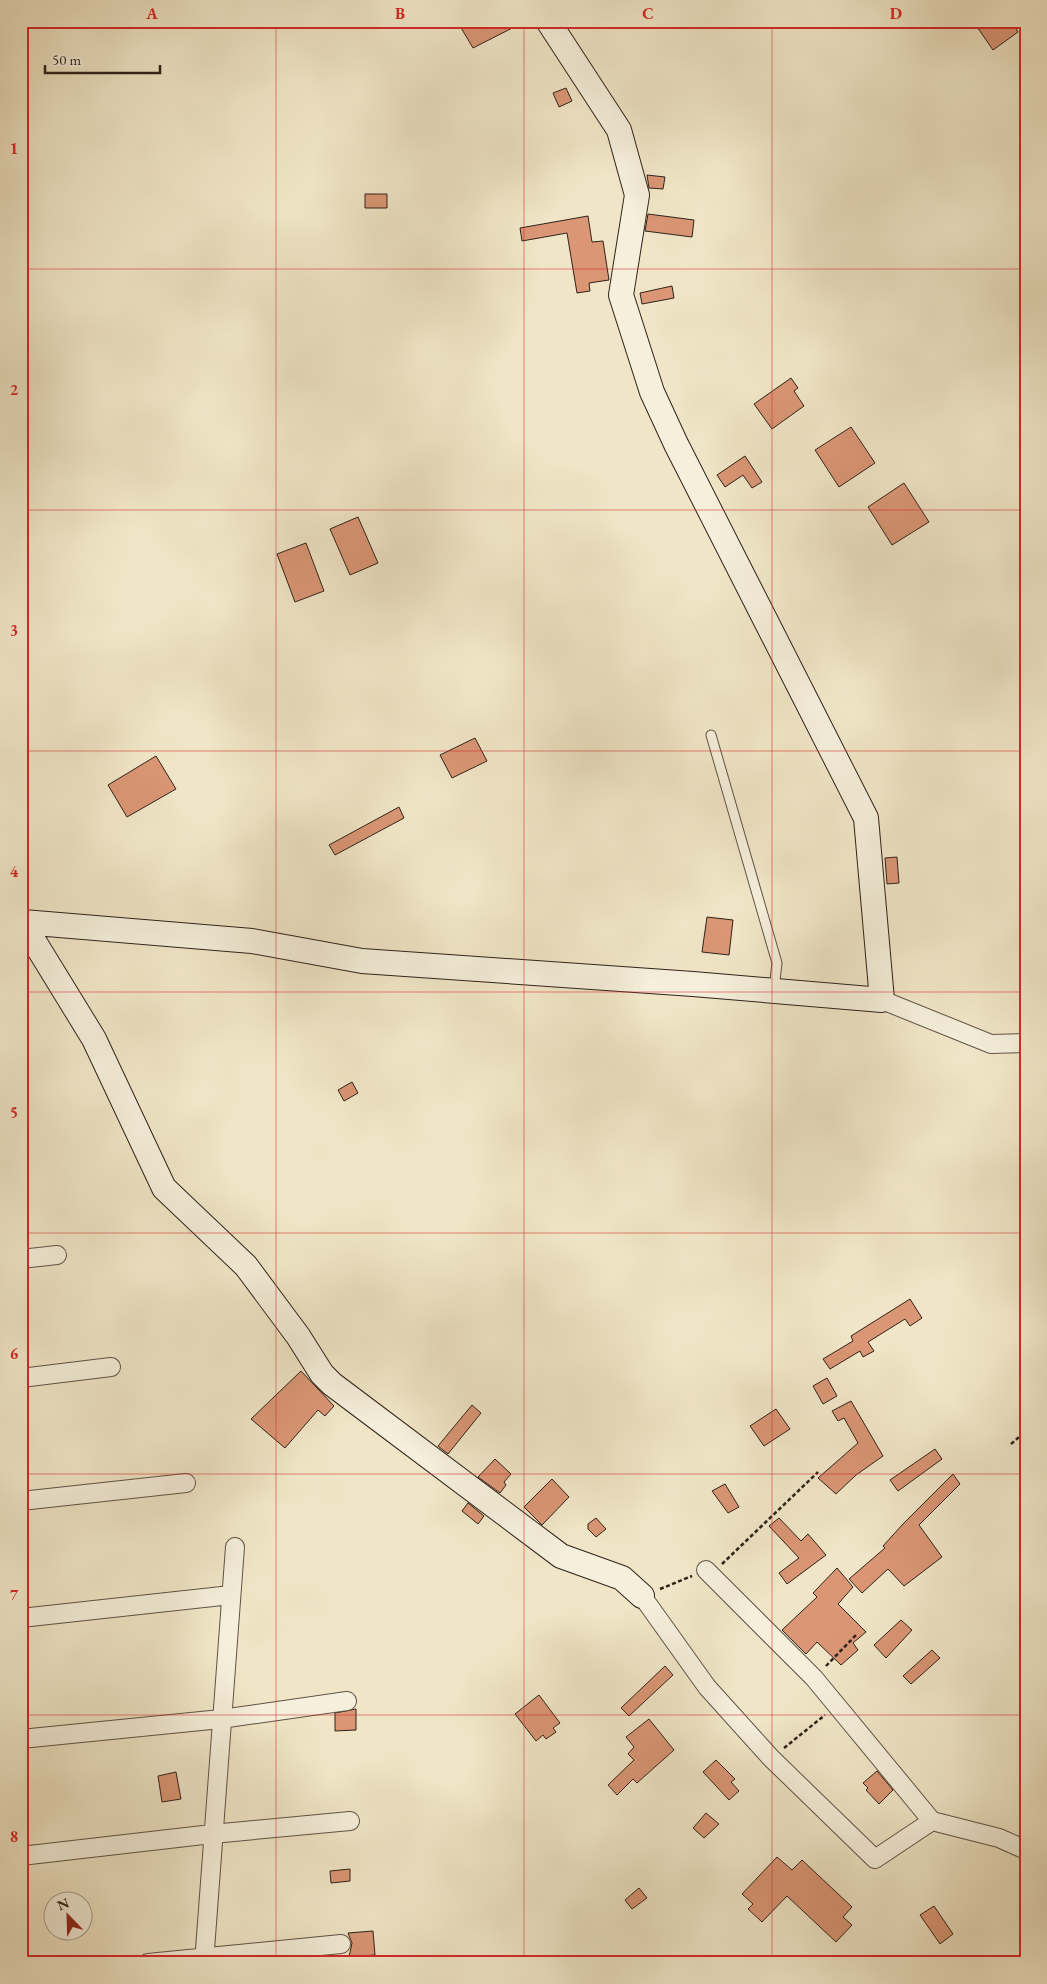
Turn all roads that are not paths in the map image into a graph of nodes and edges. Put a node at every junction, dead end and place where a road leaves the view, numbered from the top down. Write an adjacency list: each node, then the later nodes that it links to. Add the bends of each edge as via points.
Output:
1 (548, 21): 5 (street, via 619,130 628,159 637,195 620,295 652,392 866,818)
2 (711, 735): 4 (lane, via 778,963)
3 (22, 921): 4 (street, via 252,941 362,960); 16 (street, via 94,1040 164,1188 246,1266 322,1374 561,1556 622,1578)
4 (774, 992): 5 (street)
5 (882, 1000): 6 (street, via 991,1044)
6 (1026, 1043)
7 (57, 1255): 8 (street)
8 (21, 1258)
9 (111, 1367): 10 (street)
10 (21, 1378)
11 (186, 1482): 12 (street)
12 (21, 1501)
13 (235, 1547): 15 (street)
14 (706, 1570): 22 (street, via 814,1678)
15 (231, 1595): 17 (street); 19 (street)
16 (642, 1596): 22 (street, via 707,1688 772,1758 875,1859)
17 (21, 1618)
18 (347, 1701): 19 (street)
19 (221, 1719): 20 (street); 23 (street)
20 (21, 1739)
21 (350, 1821): 23 (street)
22 (932, 1821): 24 (street, via 999,1838)
23 (212, 1834): 25 (street); 27 (street)
24 (1026, 1850)
25 (21, 1856)
26 (341, 1944): 27 (street)
27 (204, 1960): 28 (street)
28 (148, 1963)

